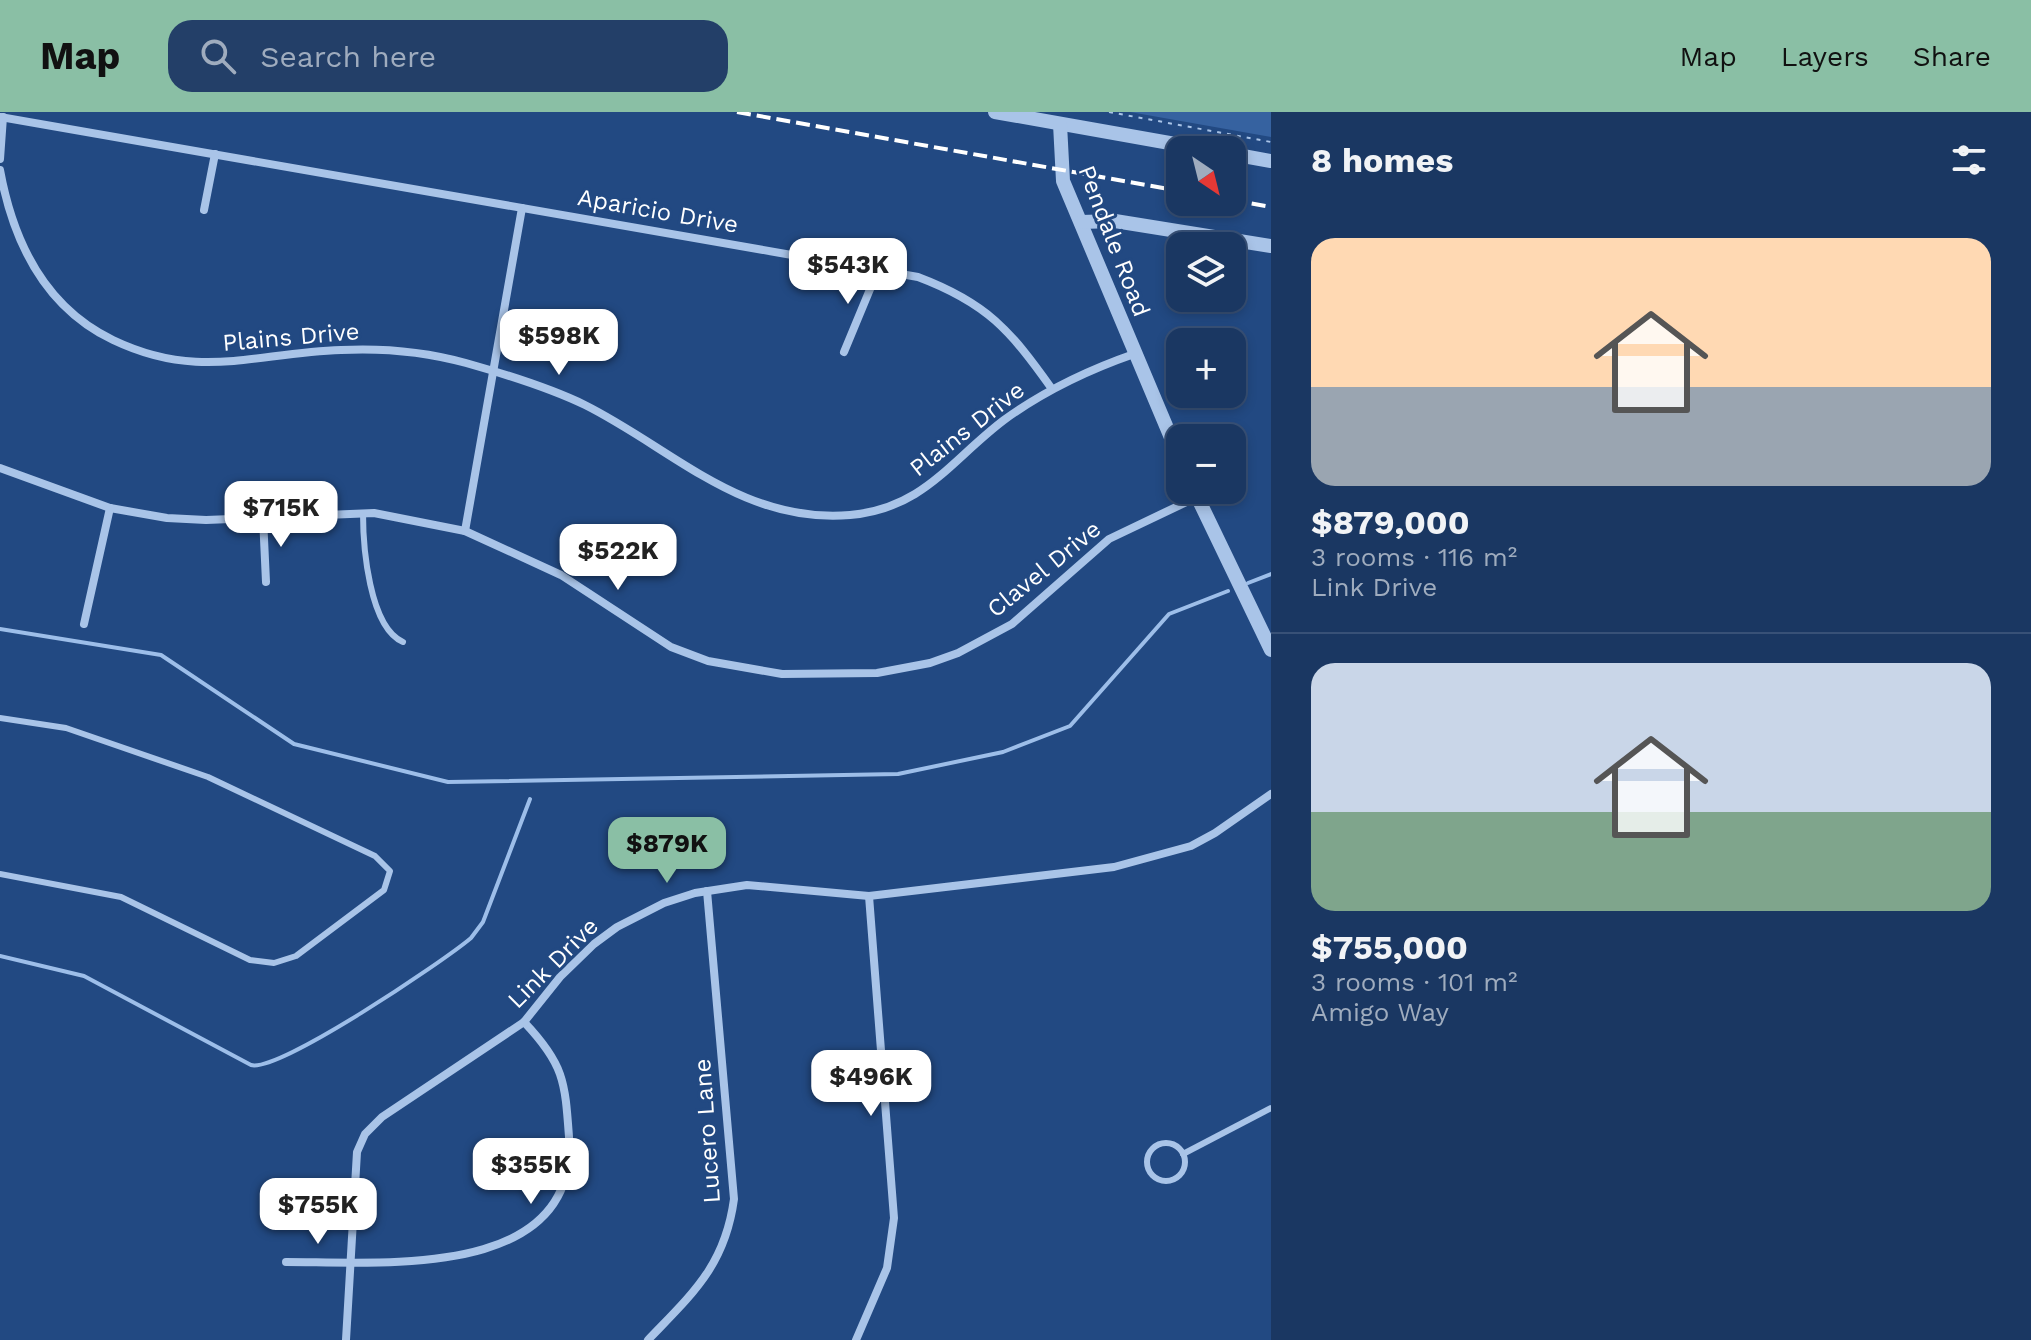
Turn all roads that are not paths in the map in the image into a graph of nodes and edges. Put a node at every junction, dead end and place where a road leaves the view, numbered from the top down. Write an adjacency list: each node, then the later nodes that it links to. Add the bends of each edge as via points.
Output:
1 (995, 112): 3 (street)
2 (2, 117): 5 (street, Aparicio Drive); 7 (street)
3 (1060, 124): 4 (street); 12 (street, Pendale Road, via 1063,181)
4 (1166, 142)
5 (215, 154): 10 (street, Aparicio Drive); 11 (street)
6 (1246, 157): 8 (street)
7 (0, 159)
8 (1271, 161)
9 (0, 170): 17 (street, Plains Drive, via 7,208 36,272 54,297 129,347 176,362 208,364 377,350 435,356)
10 (522, 208): 14 (street, Aparicio Drive); 17 (street)
11 (204, 210)
12 (1081, 222): 13 (street, via 1115,221); 16 (street, Pendale Road)
13 (1271, 246)
14 (878, 270): 15 (street); 18 (street, Aparicio Drive, via 918,277 982,308 1017,340)
15 (844, 352)
16 (1134, 354): 18 (street, Plains Drive); 19 (street, Pendale Road)
17 (493, 373): 18 (street, Plains Drive, via 583,404 724,489 821,516 870,513 913,496 945,475 1005,420); 26 (street)
18 (1052, 389)
19 (1166, 427)
20 (0, 468): 23 (street, Clavel Drive)
21 (1174, 504): 26 (street, Clavel Drive, via 1109,539 1049,594 988,639 930,663 829,675 746,669 671,647 561,575)
22 (1200, 504): 30 (street)
23 (110, 508): 25 (street, Clavel Drive, via 167,518); 28 (street)
24 (363, 513): 25 (street, Clavel Drive); 26 (street, Clavel Drive); 29 (lane, via 370,579 383,622)
25 (263, 517): 27 (street)
26 (465, 531)
27 (266, 582)
28 (84, 624)
29 (403, 642)
30 (1271, 650)
31 (0, 718): 33 (lane, via 66,728 208,777 375,856 390,871 384,890 296,956 274,963 250,960 121,897)
32 (1271, 794): 35 (street, Link Drive, via 1215,833 1163,856 1114,867)
33 (0, 874)
34 (707, 891): 35 (street, Link Drive, via 766,885); 36 (street, Link Drive, via 664,903 617,927 560,977); 42 (street, Lucero Lane, via 734,1199 724,1246 703,1284)
35 (869, 896): 43 (street, via 894,1218 887,1268)
36 (524, 1022): 40 (street, Link Drive, via 382,1117 365,1134 357,1152); 40 (street, via 557,1061 565,1092 567,1172 546,1214 513,1237 434,1261)
37 (1271, 1108): 38 (lane)
38 (1183, 1154): 38 (lane, via 1175,1145 1162,1143 1152,1150 1148,1168 1156,1178 1173,1179 1182,1172)
39 (286, 1262): 40 (street)
40 (349, 1262): 41 (street, Link Drive)
41 (346, 1340)
42 (648, 1340)
43 (856, 1340)

